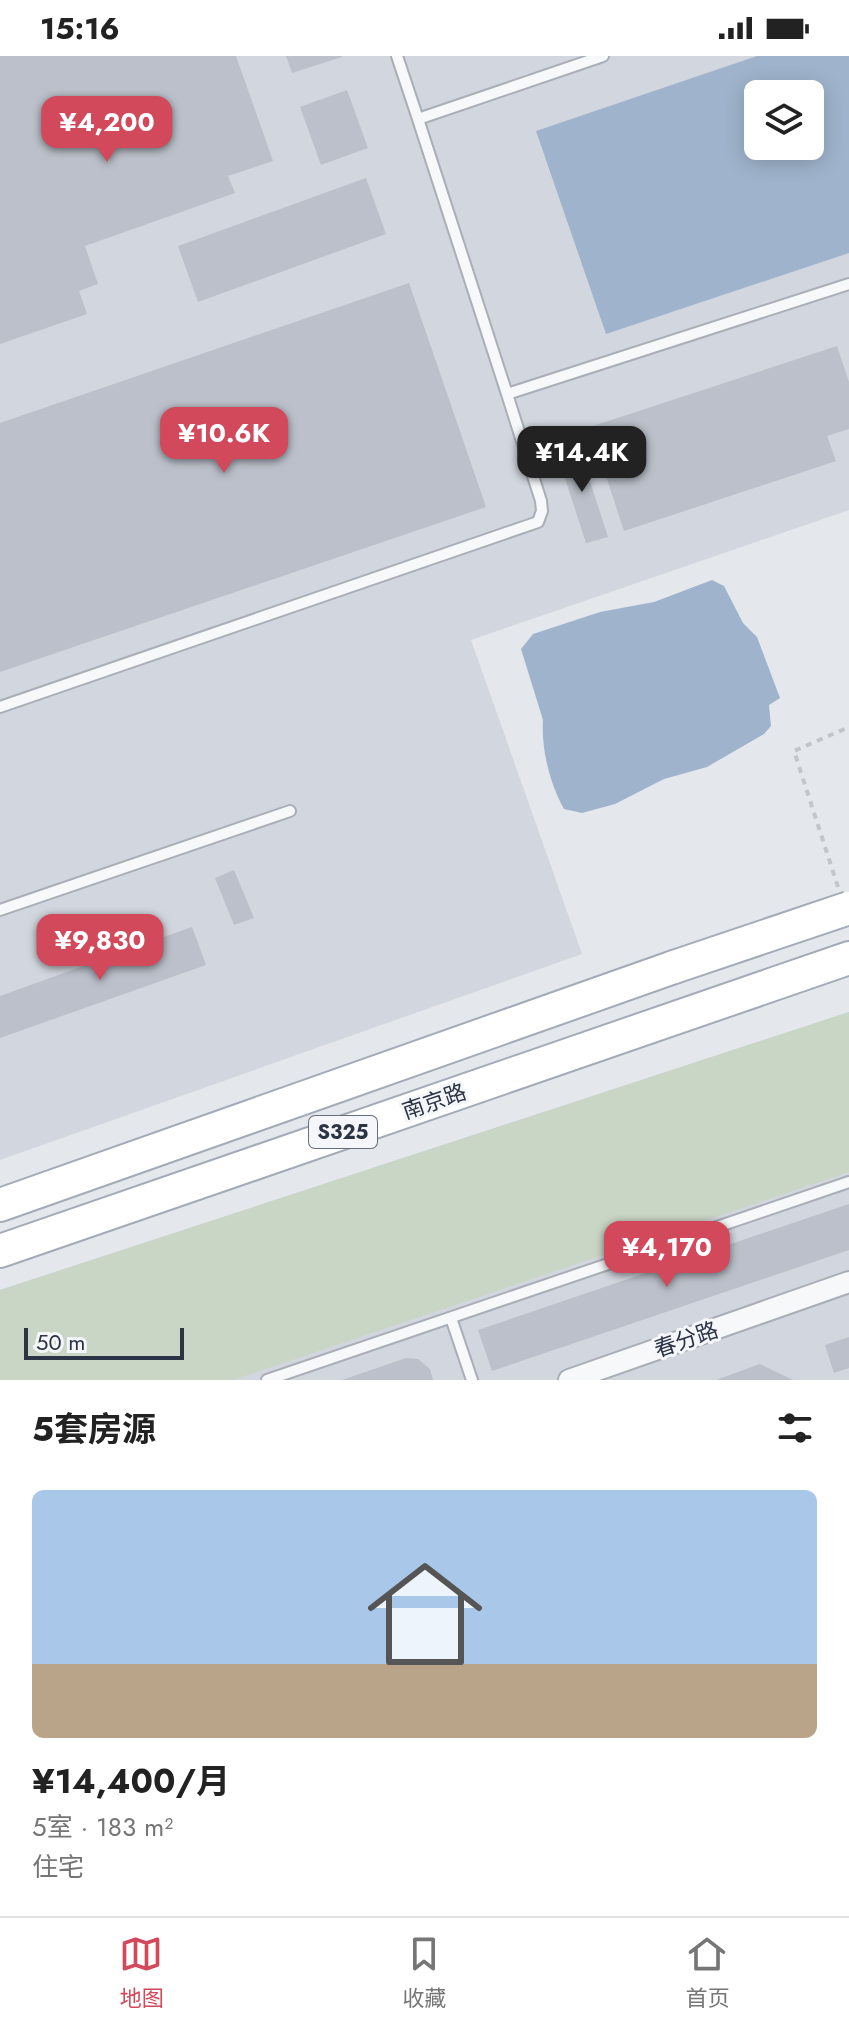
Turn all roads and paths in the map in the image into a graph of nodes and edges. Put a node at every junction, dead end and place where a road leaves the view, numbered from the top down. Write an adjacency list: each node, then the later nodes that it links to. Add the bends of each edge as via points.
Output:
1 (397, 56): 3 (lane)
2 (603, 56): 3 (lane)
3 (418, 119): 5 (lane)
4 (849, 284): 5 (lane)
5 (507, 394): 6 (lane, via 541,501 538,522)
6 (0, 707)
7 (849, 727): 9 (path, via 794,751)
8 (290, 811): 10 (lane)
9 (844, 901): 13 (main road, S325, bridge, via 674,967)
10 (0, 910)
11 (849, 958): 14 (main road, 南京路 / S325)
12 (849, 1182): 16 (lane)
13 (0, 1205)
14 (0, 1251)
15 (849, 1282): 19 (street, 春分路)
16 (451, 1318): 17 (lane); 18 (lane)
17 (267, 1380)
18 (472, 1380)
19 (569, 1380)

